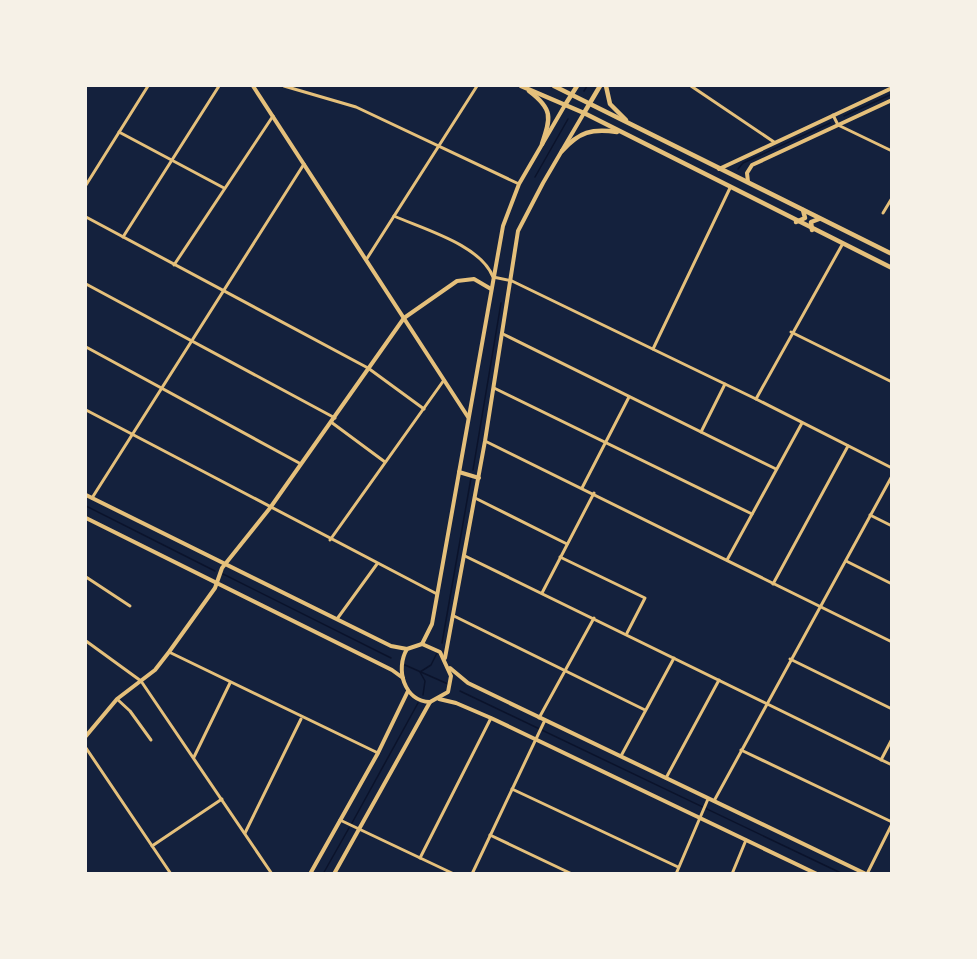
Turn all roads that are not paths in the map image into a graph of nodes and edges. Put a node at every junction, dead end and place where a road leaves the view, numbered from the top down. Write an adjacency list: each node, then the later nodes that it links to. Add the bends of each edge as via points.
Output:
1 (148, 86): 22 (street)
2 (219, 86): 29 (street)
3 (253, 86): 19 (main road)
4 (284, 86): 26 (street, via 356,107)
5 (477, 86): 26 (street)
6 (521, 86): 15 (main road); 25 (main road, via 542,101 548,111)
7 (554, 86): 13 (main road)
8 (577, 86): 13 (main road)
9 (600, 86): 16 (main road)
10 (606, 86): 20 (main road, via 610,104)
11 (691, 86): 24 (street)
12 (891, 88): 18 (main road)
13 (571, 95): 15 (main road); 16 (main road)
14 (891, 100): 21 (main road)
15 (565, 105): 17 (main road); 25 (main road)
16 (589, 105): 17 (main road); 20 (main road)
17 (584, 113): 23 (main road); 27 (main road)
18 (833, 115): 21 (street); 24 (main road)
19 (273, 116): 30 (main road); 35 (street)
20 (630, 124): 31 (main road)
21 (838, 125): 28 (street); 32 (main road, via 752,165 747,173)
22 (119, 132): 29 (street); 34 (street)
23 (621, 132): 27 (main road, via 588,130); 36 (main road)
24 (774, 142): 31 (main road)
25 (542, 144): 33 (main road)
26 (438, 145): 33 (street); 40 (street)
27 (562, 151): 52 (main road, via 518,231)
28 (891, 151)
29 (170, 160): 35 (street); 45 (street)
30 (304, 164): 48 (main road); 55 (street)
31 (719, 169): 32 (main road)
32 (748, 183): 38 (main road)
33 (519, 184): 51 (main road, via 507,214)
34 (86, 185)
35 (224, 188): 49 (street)
36 (730, 188): 43 (main road); 61 (street)
37 (891, 198): 39 (street)
38 (803, 210): 42 (main road); 43 (main road, via 805,218)
39 (883, 213)
40 (394, 216): 48 (street); 51 (street, via 474,252)
41 (86, 217): 45 (street)
42 (821, 219): 44 (main road, via 811,222); 47 (main road)
43 (796, 222): 44 (main road)
44 (812, 230): 46 (main road)
45 (123, 237): 49 (street)
46 (842, 245): 50 (main road); 57 (street)
47 (891, 254)
48 (366, 260): 56 (main road)
49 (174, 265): 55 (street)
50 (891, 268)
51 (493, 277): 52 (street); 54 (main road)
52 (512, 281): 58 (main road); 61 (street)
53 (86, 284): 59 (street)
54 (491, 289): 56 (main road, via 474,279 457,281); 72 (main road)
55 (223, 291): 59 (street); 62 (street)
56 (404, 318): 62 (main road); 63 (main road)
57 (791, 332): 64 (street); 69 (street)
58 (503, 334): 66 (main road); 68 (street)
59 (192, 340): 67 (street); 73 (street)
60 (86, 347): 67 (street)
61 (653, 349): 65 (street)
62 (368, 368): 70 (street); 73 (main road)
63 (444, 380): 70 (street); 72 (main road)
64 (891, 381)
65 (725, 384): 69 (street); 76 (street)
66 (494, 388): 78 (main road); 79 (street)
67 (161, 389): 77 (street); 82 (street)
68 (629, 397): 76 (street); 79 (street)
69 (756, 399): 75 (street)
70 (424, 409): 81 (street)
71 (86, 410): 77 (street)
72 (468, 417): 85 (main road)
73 (334, 418): 74 (main road)
74 (331, 422): 81 (street); 82 (main road)
75 (802, 423): 80 (street); 84 (street)
76 (702, 432): 84 (street)
77 (133, 434): 91 (street); 93 (street)
78 (485, 441): 87 (main road); 88 (street)
79 (607, 443): 88 (street); 94 (street)
80 (848, 446): 83 (street); 108 (street)
81 (385, 462): 98 (street)
82 (301, 464): 93 (main road)
83 (891, 468)
84 (776, 470): 94 (street)
85 (459, 472): 87 (main road); 111 (main road)
86 (891, 476): 95 (street)
87 (478, 478): 92 (main road)
88 (582, 488): 89 (street)
89 (594, 494): 99 (street); 102 (street)
90 (86, 495): 91 (main road)
91 (92, 498): 104 (main road)
92 (475, 498): 99 (street); 100 (main road)
93 (270, 508): 98 (street); 104 (main road)
94 (752, 514): 102 (street)
95 (870, 515): 97 (street); 103 (street)
96 (86, 518): 107 (main road)
97 (891, 526)
98 (330, 540): 105 (street)
99 (567, 544): 101 (street)
100 (465, 556): 110 (street); 114 (main road)
101 (560, 557): 110 (street); 117 (street, via 645,598)
102 (727, 560): 108 (street)
103 (846, 561): 109 (street); 113 (street)
104 (227, 564): 107 (main road); 116 (main road)
105 (377, 564): 111 (street); 116 (street)
106 (86, 577): 112 (street)
107 (216, 583): 122 (main road); 128 (main road)
108 (773, 584): 113 (street)
109 (891, 584)
110 (542, 593): 115 (street)
111 (437, 594): 120 (main road, via 429,635)
112 (130, 606)
113 (820, 606): 119 (street); 125 (street)
114 (454, 616): 123 (main road); 127 (street)
115 (594, 618): 117 (street); 127 (street)
116 (337, 619): 121 (main road, via 391,646)
117 (627, 633): 124 (street)
118 (86, 641): 130 (street)
119 (891, 642)
120 (422, 644): 121 (main road); 123 (main road, via 434,647)
121 (407, 649): 128 (main road, via 402,657)
122 (169, 652): 130 (main road); 131 (street)
123 (445, 658): 126 (main road)
124 (674, 658): 129 (street); 138 (street)
125 (790, 660): 136 (street); 137 (street)
126 (450, 668): 134 (main road, via 448,692); 141 (main road, via 468,683)
127 (565, 670): 138 (street); 141 (street)
128 (403, 678): 132 (main road)
129 (720, 680): 136 (street); 154 (street)
130 (141, 681): 133 (main road); 151 (street)
131 (230, 683): 139 (street); 151 (street)
132 (408, 691): 135 (main road, via 422,702); 149 (main road)
133 (117, 699): 143 (main road); 146 (street)
134 (439, 699): 135 (main road); 140 (main road)
135 (430, 702): 162 (main road)
136 (766, 703): 148 (street); 152 (street)
137 (891, 709)
138 (645, 710): 150 (street)
139 (302, 718): 149 (street); 163 (street)
140 (490, 718): 144 (main road); 167 (street)
141 (539, 718): 142 (main road)
142 (544, 723): 144 (street); 150 (main road)
143 (86, 736)
144 (536, 738): 155 (street); 159 (main road)
145 (891, 739): 152 (street)
146 (151, 740)
147 (86, 748): 166 (street)
148 (741, 750): 158 (street); 161 (street)
149 (378, 753): 160 (main road)
150 (621, 756): 154 (main road)
151 (194, 758): 156 (street)
152 (881, 760): 153 (street)
153 (891, 765)
154 (666, 778): 157 (main road)
155 (512, 789): 164 (street); 168 (street)
156 (222, 799): 163 (street); 166 (street)
157 (707, 801): 158 (main road); 159 (street)
158 (714, 802): 179 (main road)
159 (699, 816): 165 (main road); 168 (street)
160 (340, 820): 162 (street); 171 (main road)
161 (891, 823): 179 (street)
162 (358, 829): 167 (street); 172 (main road)
163 (245, 833): 170 (street)
164 (490, 835): 174 (street); 175 (street)
165 (746, 840): 177 (street); 178 (main road)
166 (152, 846): 169 (street)
167 (420, 858): 173 (street)
168 (678, 867): 176 (street)
169 (171, 873)
170 (272, 873)
171 (310, 873)
172 (334, 873)
173 (453, 873)
174 (472, 873)
175 (572, 873)
176 (675, 873)
177 (732, 873)
178 (818, 873)
179 (867, 873)

